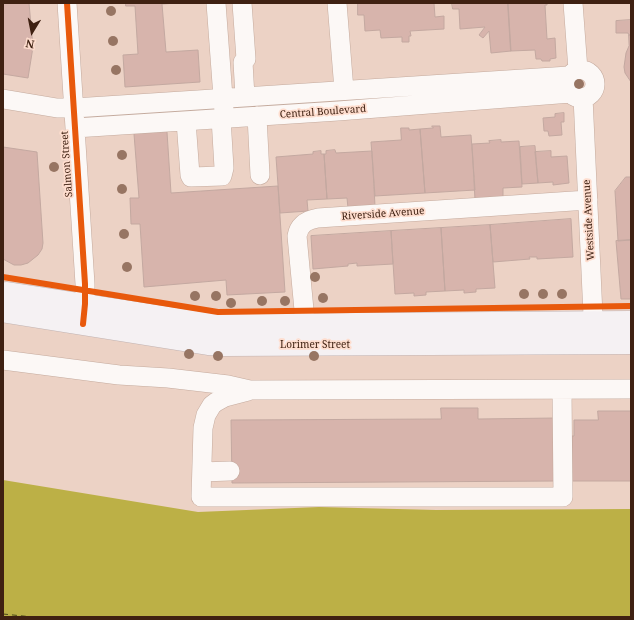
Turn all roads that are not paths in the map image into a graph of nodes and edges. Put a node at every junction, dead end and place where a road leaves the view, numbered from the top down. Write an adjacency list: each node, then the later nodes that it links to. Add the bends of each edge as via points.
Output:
1 (67, 3): 13 (street, Salmon Street)
2 (216, 3): 10 (street)
3 (242, 3): 9 (street, via 246,59 243,62)
4 (337, 3): 8 (street, via 341,54)
5 (573, 3): 7 (street, Westside Avenue)
6 (449, 84): 7 (street, Central Boulevard); 8 (street, Central Boulevard); 12 (street)
7 (575, 84): 12 (street, Central Boulevard); 20 (street, Westside Avenue)
8 (340, 91): 9 (street, Central Boulevard); 14 (street)
9 (245, 97): 10 (street, Central Boulevard)
10 (223, 98): 13 (street, Central Boulevard); 16 (street)
11 (3, 99): 13 (street, Central Boulevard, via 57,108)
12 (449, 103): 14 (street, Central Boulevard)
13 (74, 108): 18 (street, Salmon Street)
14 (338, 111): 15 (street, Central Boulevard)
15 (256, 116): 16 (street, Central Boulevard); 19 (street)
16 (222, 118): 17 (street, Central Boulevard); 17 (street, via 222,176 191,177)
17 (186, 121): 18 (street, Central Boulevard)
18 (75, 128): 23 (street, Salmon Street, via 85,284)
19 (260, 175)
20 (588, 200): 25 (street, Westside Avenue); 26 (street, Riverside Avenue, via 311,219 300,226 297,236)
21 (3, 294): 23 (main road, Lorimer Street)
22 (3, 310): 23 (main road, Lorimer Street)
23 (84, 314): 26 (main road, Lorimer Street)
24 (631, 322): 25 (main road, Lorimer Street)
25 (594, 333): 26 (main road, Lorimer Street); 27 (main road, Lorimer Street)
26 (305, 335)
27 (631, 343)
28 (3, 360): 31 (street, via 119,375 228,385)
29 (631, 389): 30 (street)
30 (562, 390): 31 (street); 33 (street, via 563,497 201,497)
31 (243, 392): 33 (street, via 216,402 206,415 203,428)
32 (230, 471): 33 (street)
33 (202, 472)

